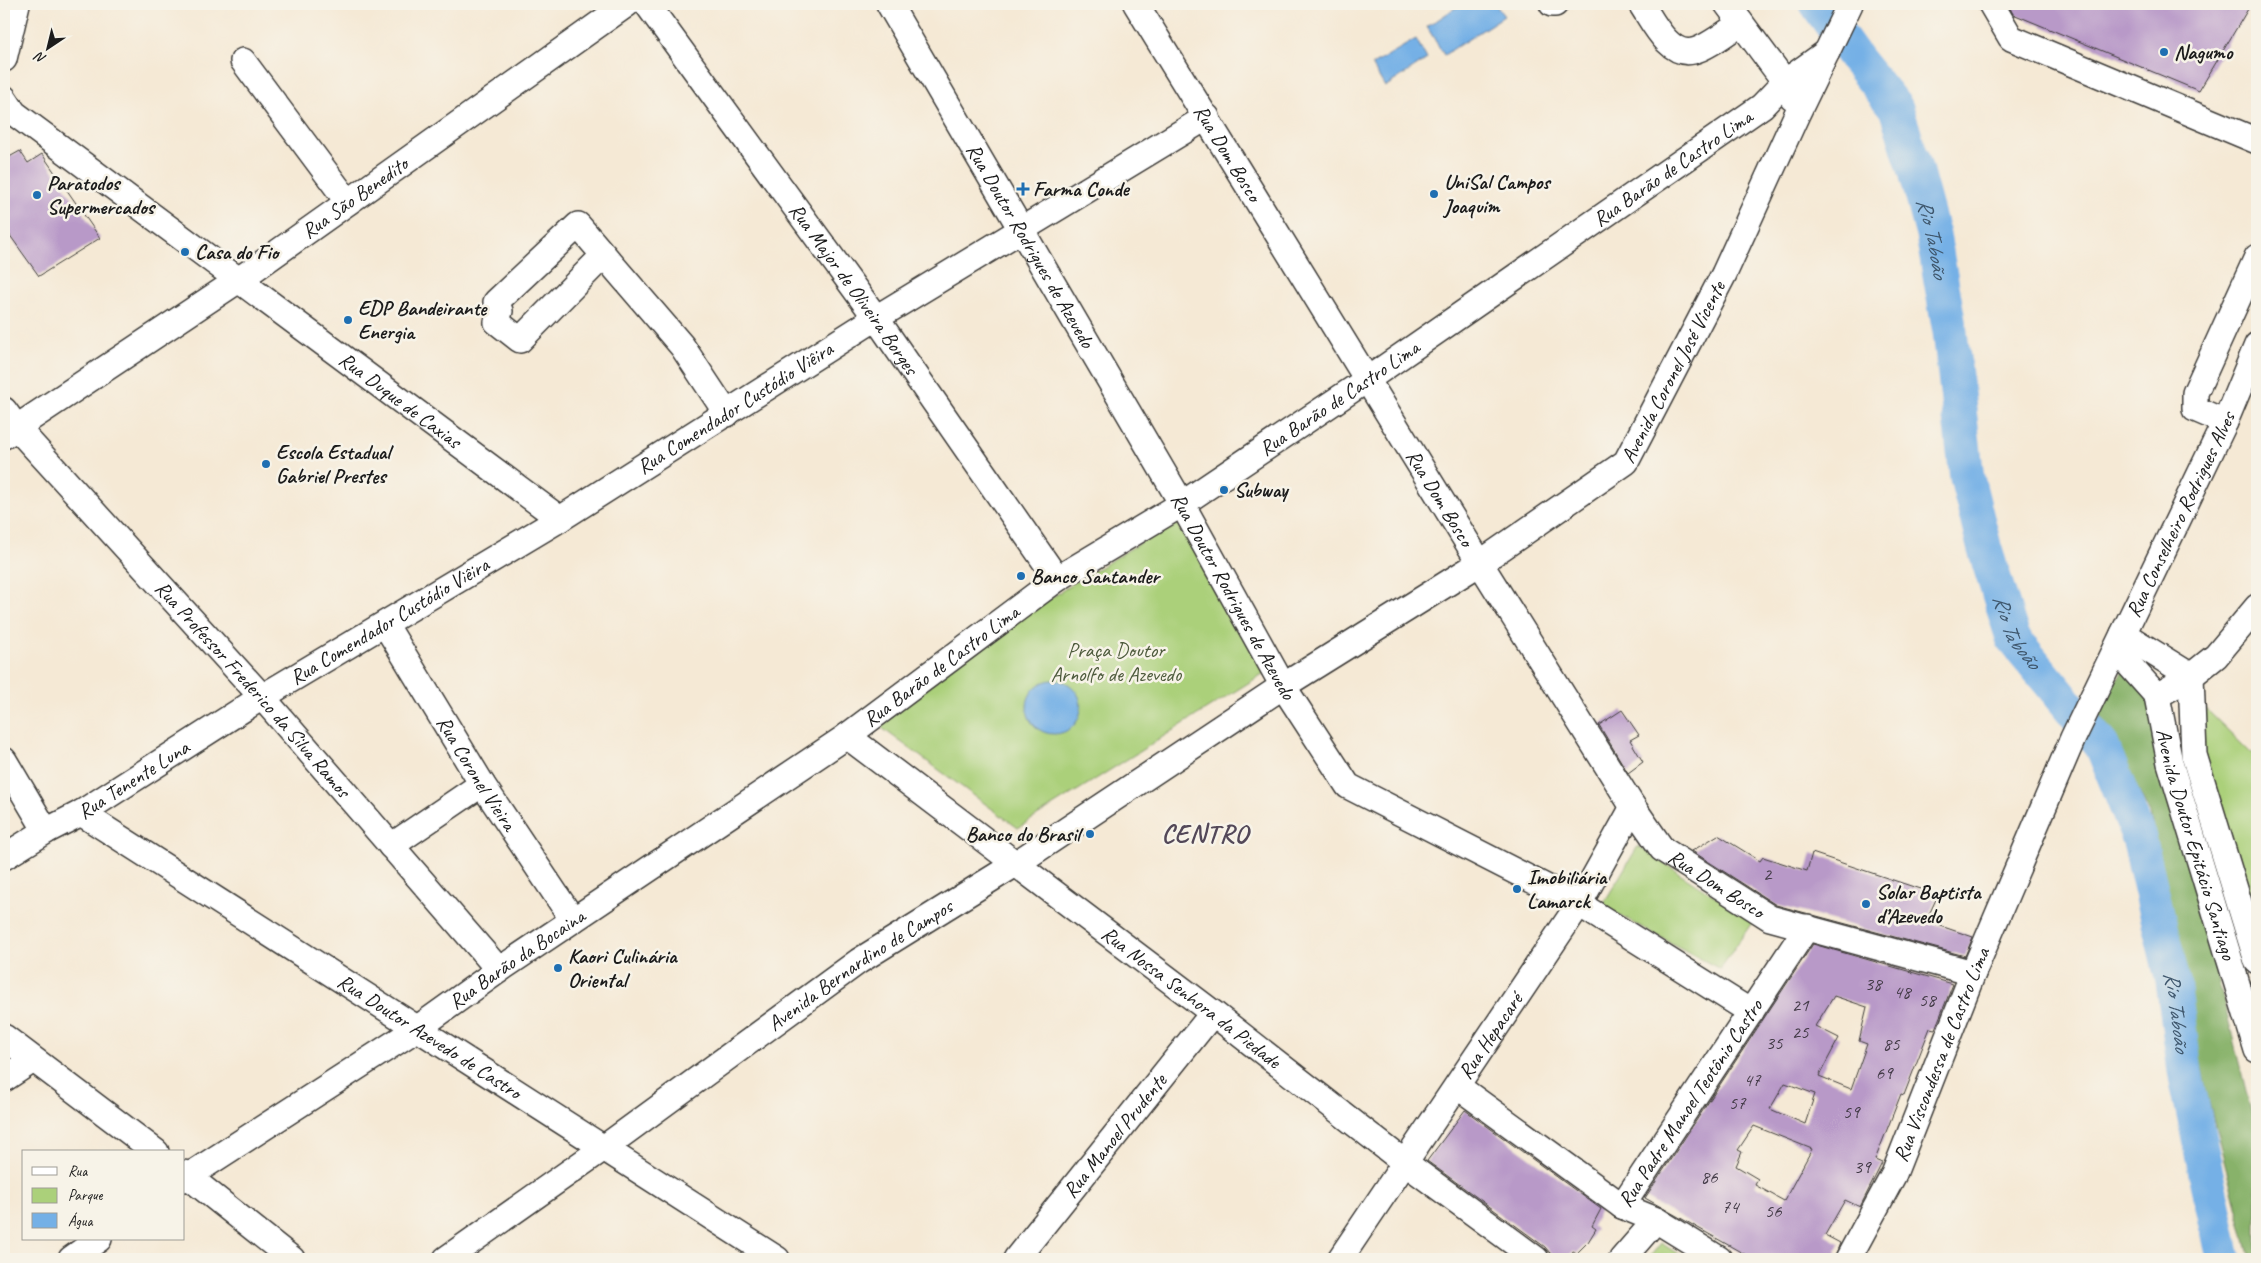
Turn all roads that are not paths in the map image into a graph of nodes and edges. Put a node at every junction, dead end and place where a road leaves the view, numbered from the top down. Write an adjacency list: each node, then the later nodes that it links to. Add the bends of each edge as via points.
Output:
1 (17, 4): 11 (street)
2 (627, 4): 20 (street, Rua São Benedito)
3 (647, 4): 25 (street, Rua Major de Oliveira Borges)
4 (889, 4): 21 (street, Rua Doutor Rodrigues de Azevedo)
5 (1136, 4): 17 (street, Rua Dom Bosco)
6 (1641, 4): 9 (street, via 1663,36 1684,52 1695,51)
7 (1849, 4): 10 (street, Avenida Coronel José Vicente)
8 (1991, 4): 19 (street, via 2011,38)
9 (1734, 13): 13 (street)
10 (1829, 48): 13 (street, Rua Barão de Castro Lima); 16 (street, Avenida Coronel José Vicente)
11 (4, 59)
12 (243, 61): 20 (street)
13 (1785, 82): 15 (street, Rua Barão de Castro Lima); 16 (street)
14 (4, 98): 24 (street, Rua Duque de Caxias, via 14,113)
15 (1762, 106): 18 (street); 27 (street, Rua Barão de Castro Lima)
16 (1797, 114): 18 (street, Avenida Coronel José Vicente)
17 (1206, 118): 21 (street, Rua Comendador Custódio Viêira); 27 (street, Rua Dom Bosco)
18 (1785, 140): 33 (street, Avenida Coronel José Vicente, via 1724,274 1626,462)
19 (2257, 141)
20 (348, 202): 24 (street, Rua São Benedito)
21 (1020, 230): 25 (street, Rua Comendador Custódio Viêira); 31 (street, Rua Doutor Rodrigues de Azevedo)
22 (604, 255): 22 (street, via 578,226 496,302 500,310 497,322 520,340); 28 (street, via 682,346)
23 (2257, 257): 29 (street, via 2195,393 2195,410)
24 (240, 279): 30 (street, Rua São Benedito); 32 (street, Rua Duque de Caxias)
25 (876, 318): 28 (street, Rua Comendador Custódio Viêira); 34 (street, Rua Major de Oliveira Borges)
26 (2257, 345): 29 (street, Rua Conselheiro Rodrigues Alves)
27 (1368, 379): 31 (street, Rua Barão de Castro Lima); 33 (street, Rua Dom Bosco)
28 (727, 414): 32 (street, Rua Comendador Custódio Viêira)
29 (2224, 422): 37 (street, Rua Conselheiro Rodrigues Alves)
30 (8, 425): 42 (street, Rua Professor Frederico da Silva Ramos)
31 (1182, 504): 34 (street, Rua Barão de Castro Lima); 40 (street, Rua Doutor Rodrigues de Azevedo)
32 (560, 519): 36 (street, Rua Comendador Custódio Viêira)
33 (1480, 563): 40 (street, Avenida Coronel José Vicente); 46 (street, Rua Dom Bosco)
34 (1057, 579): 43 (street, Rua Barão de Castro Lima)
35 (2257, 607): 38 (street, via 2216,656)
36 (384, 624): 42 (street, Rua Comendador Custódio Viêira); 45 (street, Rua Coronel Vieira)
37 (2120, 642): 38 (street); 39 (street, Rua Conselheiro Rodrigues Alves); 41 (street)
38 (2191, 676): 41 (street); 55 (street, Avenida Doutor Epitácio Santiago, via 2194,755)
39 (2101, 682): 57 (street, Rua Viscondessa de Castro Lima, via 2073,738)
40 (1283, 686): 51 (street, Avenida Bernardino de Campos); 52 (street, Rua Doutor Rodrigues de Azevedo, via 1348,786)
41 (2157, 696): 62 (street, Avenida Doutor Epitácio Santiago, via 2170,763)
42 (262, 697): 47 (street, Rua Tenente Luna); 49 (street, Rua Professor Frederico da Silva Ramos)
43 (847, 736): 51 (street, Rua Nossa Senhora da Piedade); 53 (street, Rua Barão da Bocaina)
44 (4, 760): 48 (street)
45 (482, 784): 49 (street); 53 (street, Rua Coronel Vieira)
46 (1633, 807): 52 (street, Rua Hepacaré); 54 (street, Rua Dom Bosco, via 1662,849 1770,918)
47 (81, 813): 48 (street, Rua Tenente Luna); 60 (street, Rua Doutor Azevedo de Castro)
48 (46, 831): 50 (street, Rua Tenente Luna)
49 (391, 846): 56 (street, Rua Professor Frederico da Silva Ramos)
50 (4, 857)
51 (1017, 863): 59 (street, Rua Nossa Senhora da Piedade); 66 (street, Avenida Bernardino de Campos, via 859,961)
52 (1579, 904): 58 (street, Rua Doutor Rodrigues de Azevedo); 65 (street, Rua Hepacaré)
53 (574, 920): 56 (street, Rua Barão da Bocaina)
54 (1807, 926): 57 (street, Rua Dom Bosco); 58 (street, Rua Padre Manoel Teotônio Castro)
55 (2257, 961)
56 (499, 970): 60 (street, Rua Barão da Bocaina)
57 (1973, 972): 82 (street, Rua Viscondessa de Castro Lima, via 1894,1174)
58 (1751, 1012): 70 (street, Rua Padre Manoel Teotônio Castro)
59 (1213, 1013): 68 (street, Rua Nossa Senhora da Piedade); 77 (street, Rua Manoel Prudente)
60 (418, 1028): 66 (street, Rua Doutor Azevedo de Castro); 69 (street, Rua Barão da Bocaina)
61 (4, 1037): 63 (street)
62 (2257, 1050)
63 (33, 1060): 64 (street); 67 (street)
64 (4, 1079)
65 (1457, 1086): 68 (street, Rua Hepacaré); 70 (street)
66 (605, 1147): 75 (street, Avenida Bernardino de Campos); 76 (street, Rua Doutor Azevedo de Castro)
67 (153, 1150)
68 (1404, 1162): 78 (street, Rua Hepacaré); 79 (street, Rua Nossa Senhora da Piedade)
69 (185, 1176): 74 (street)
70 (1622, 1206): 71 (street, Rua Padre Manoel Teotônio Castro)
71 (1656, 1220): 80 (street, Rua Padre Manoel Teotônio Castro); 81 (street)
72 (98, 1240): 73 (street)
73 (71, 1259)
74 (292, 1259)
75 (446, 1259)
76 (778, 1259)
77 (1016, 1259)
78 (1340, 1259)
79 (1536, 1259)
80 (1622, 1259)
81 (1719, 1259)
82 (1848, 1259)

